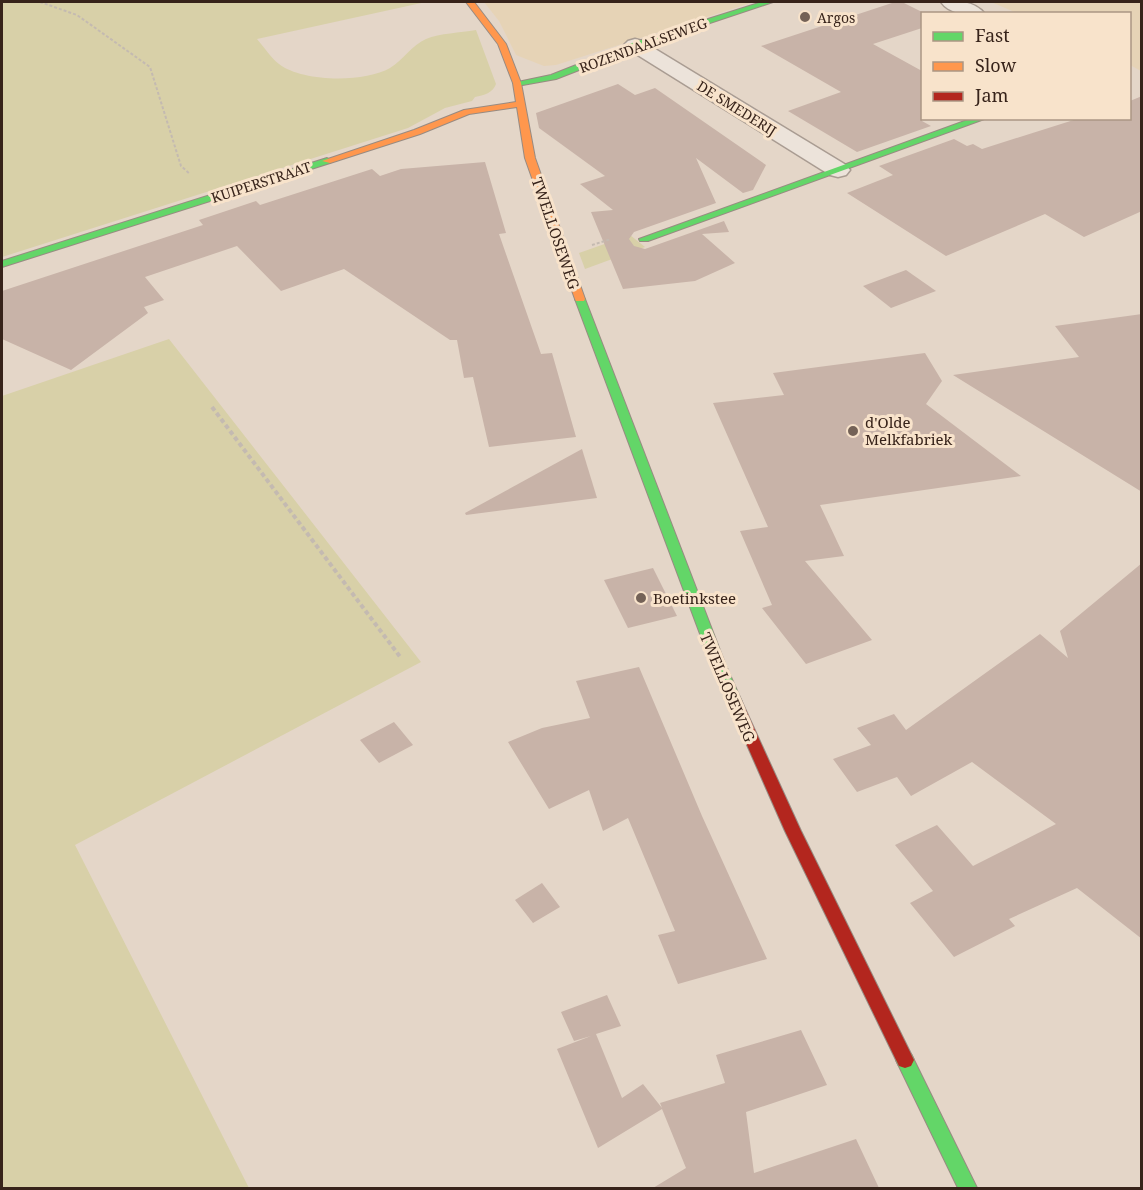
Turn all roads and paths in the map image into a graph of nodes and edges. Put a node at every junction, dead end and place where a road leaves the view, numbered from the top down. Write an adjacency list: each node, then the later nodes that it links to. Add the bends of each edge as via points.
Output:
1 (40, 2): 11 (path, via 77,15 150,66 181,166)
2 (470, 2): 7 (main road, TWELLOSEWEG, via 502,44)
3 (769, 2): 6 (main road, ROZENDAALSEWEG)
4 (951, 2): 5 (street)
5 (971, 12)
6 (635, 45): 7 (main road, ROZENDAALSEWEG, via 553,78); 10 (street, DE SMEDERIJ)
7 (517, 83): 8 (main road, TWELLOSEWEG)
8 (521, 104): 11 (main road, KUIPERSTRAAT, via 453,114 417,132); 13 (main road, TWELLOSEWEG, via 530,158)
9 (977, 120): 10 (main road)
10 (838, 170): 12 (main road)
11 (216, 196): 14 (main road, KUIPERSTRAAT)
12 (644, 239): 13 (path, via 634,232)
13 (563, 254): 17 (main road, TWELLOSEWEG, via 699,618 752,744)
14 (2, 264)
15 (212, 407): 16 (path)
16 (401, 658)
17 (968, 1188)

